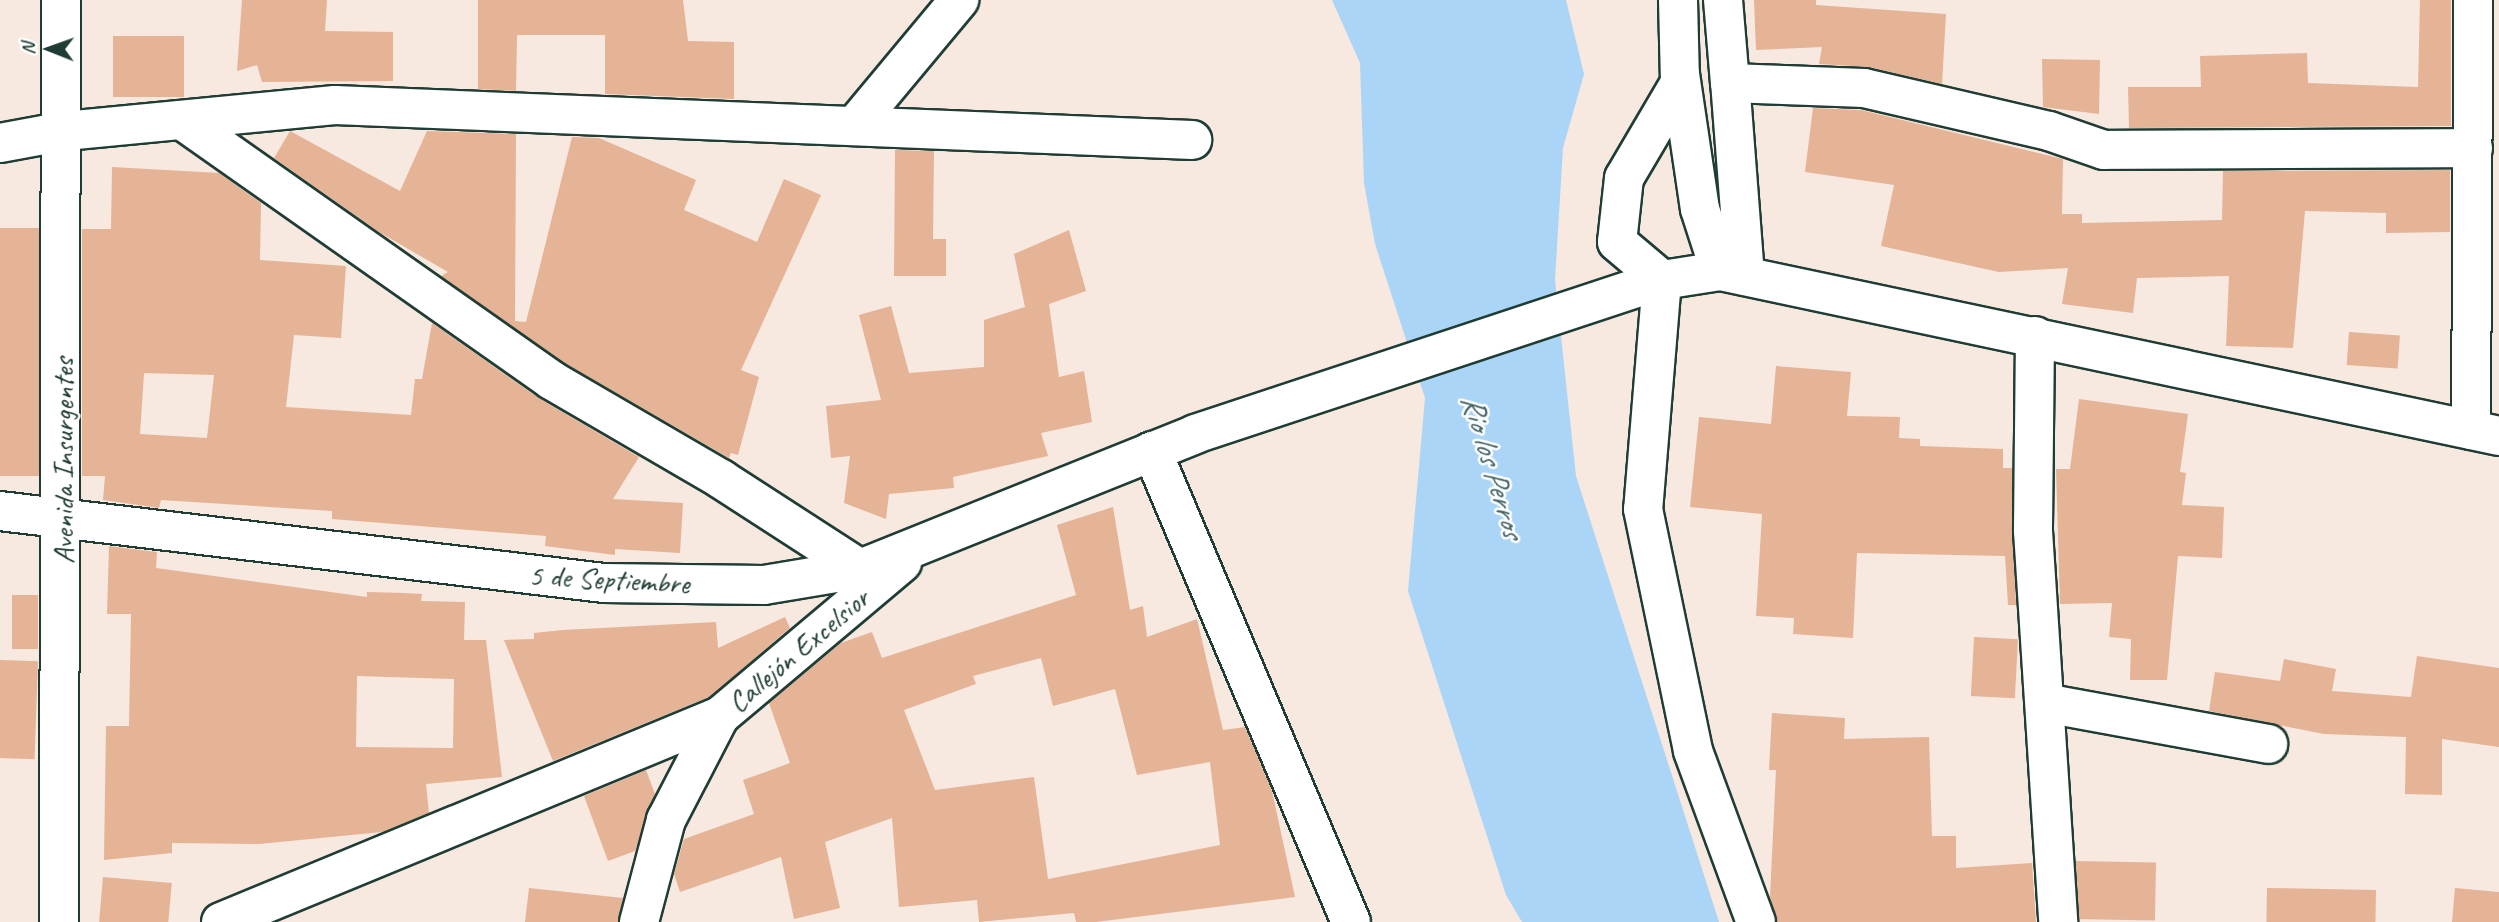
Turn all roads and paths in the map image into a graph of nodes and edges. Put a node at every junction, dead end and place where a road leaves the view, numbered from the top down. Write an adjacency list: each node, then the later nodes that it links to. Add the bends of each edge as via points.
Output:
1 (61, 0): 10 (street, Avenida Insurgentes)
2 (959, 0): 9 (street)
3 (1678, 0): 6 (street)
4 (1723, 0): 7 (street)
5 (2473, 0): 13 (street)
6 (1680, 83): 14 (street, via 1700,209); 15 (street, via 1624,178 1617,242)
7 (1730, 83): 13 (street, via 1864,88 2049,131 2104,150); 14 (street)
8 (183, 121): 9 (street, via 335,105); 10 (street); 22 (street, via 551,380 721,479)
9 (855, 125): 11 (street)
10 (65, 131): 12 (street); 20 (street, Avenida Insurgentes)
11 (1192, 140)
12 (0, 143)
13 (2473, 148): 17 (street)
14 (1732, 274): 15 (street, 5 de Septiembre); 16 (street, 5 de Septiembre)
15 (1662, 279): 18 (street, 5 de Septiembre); 30 (street, via 1643,509 1693,751)
16 (2035, 336): 17 (street, 5 de Septiembre); 23 (street, via 2033,531)
17 (2485, 433)
18 (1152, 452): 21 (street, 5 de Septiembre); 29 (street)
19 (0, 512): 20 (street, 5 de Septiembre)
20 (63, 518): 22 (street, 5 de Septiembre, via 604,583 764,585); 26 (street, Avenida Insurgentes)
21 (918, 549): 22 (street, 5 de Septiembre); 24 (street, Callejón Excelsior)
22 (860, 569)
23 (2045, 703): 25 (street); 31 (street)
24 (720, 716): 27 (street); 28 (street, Callejón Excelsior, via 666,820)
25 (2268, 744)
26 (59, 922)
27 (221, 922)
28 (639, 922)
29 (1351, 922)
30 (1756, 922)
31 (2058, 922)

